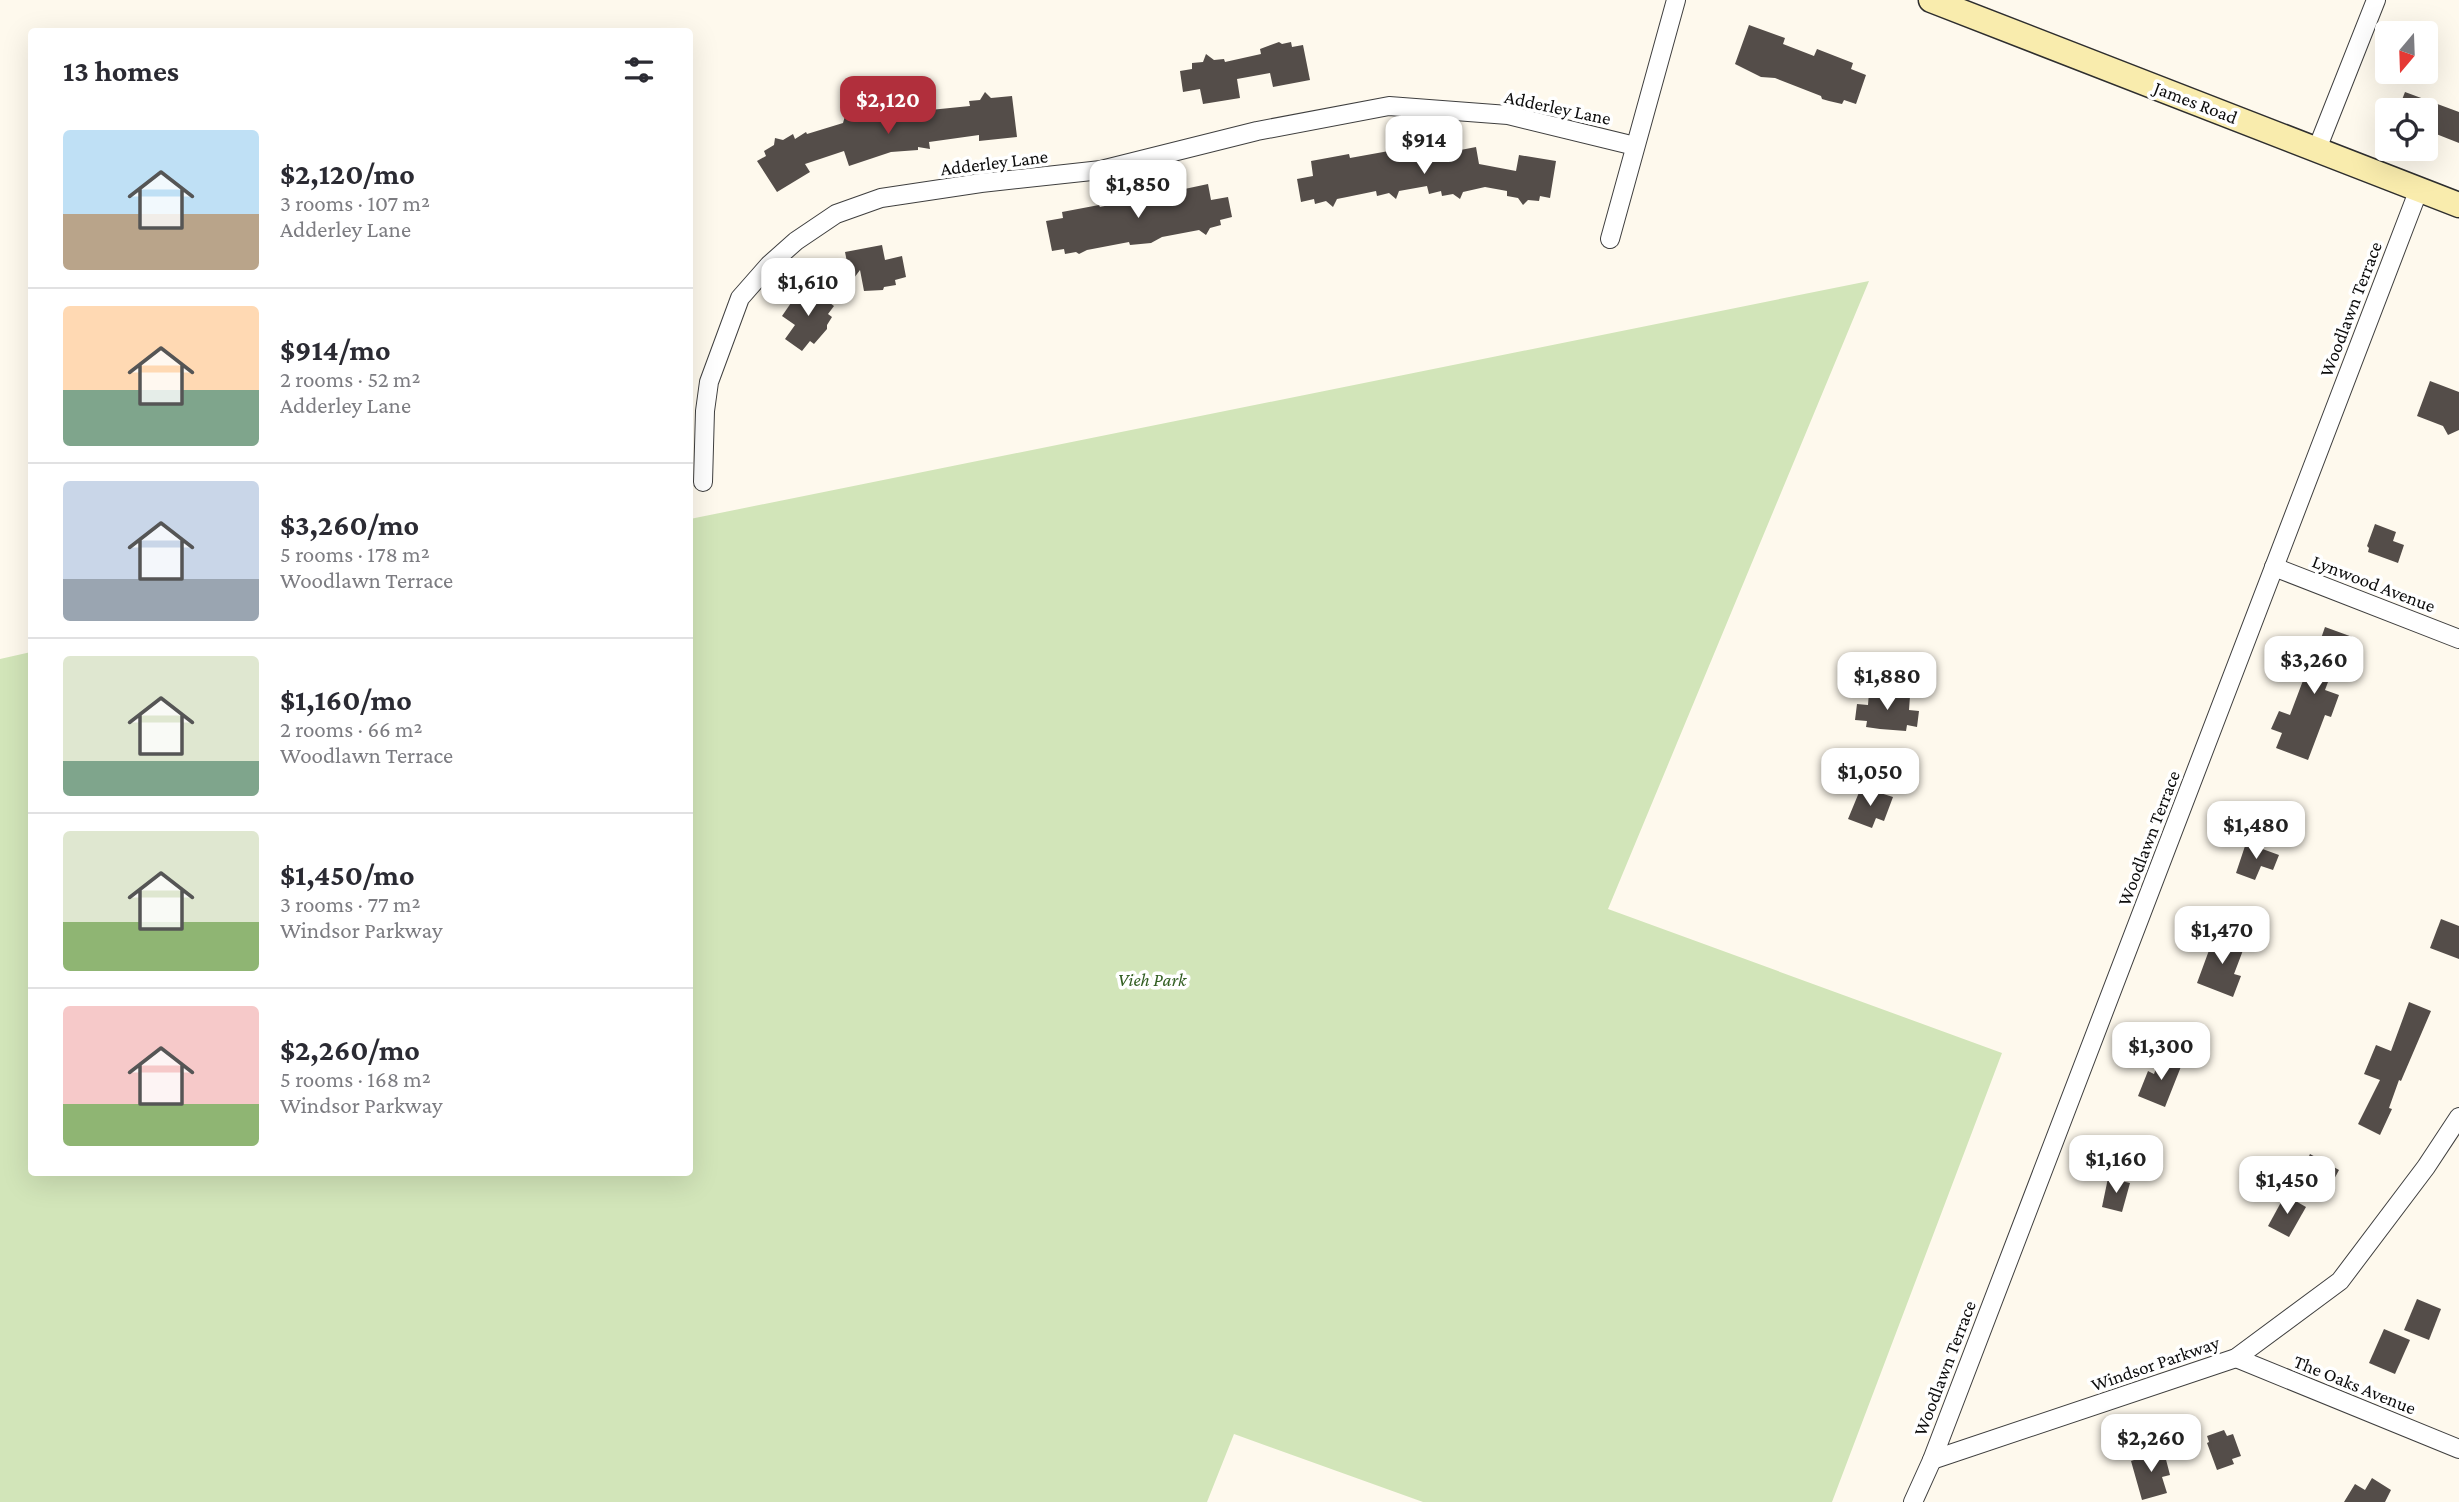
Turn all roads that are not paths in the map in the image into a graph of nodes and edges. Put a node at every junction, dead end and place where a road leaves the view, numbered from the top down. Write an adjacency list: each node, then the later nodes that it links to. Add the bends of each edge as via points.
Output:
1 (1676, 0): 4 (street)
2 (1931, 0): 5 (main road, James Road)
3 (2376, 0): 5 (street)
4 (1635, 146): 8 (street); 9 (street, Adderley Lane, via 1508,116 1389,106 1257,131 1101,170 881,198 847,210 796,241 740,298 709,382)
5 (2317, 149): 6 (main road, James Road)
6 (2419, 189): 7 (main road, James Road); 10 (street, Woodlawn Terrace)
7 (2459, 205)
8 (1611, 239)
9 (703, 482)
10 (2274, 567): 11 (street, Lynwood Avenue); 15 (street, Woodlawn Terrace)
11 (2459, 639)
12 (2459, 1117): 13 (street, Windsor Parkway, via 2340,1281)
13 (2236, 1358): 14 (street, The Oaks Avenue); 15 (street, Windsor Parkway)
14 (2459, 1449)
15 (1932, 1460): 16 (street, Woodlawn Terrace)
16 (1913, 1502)

